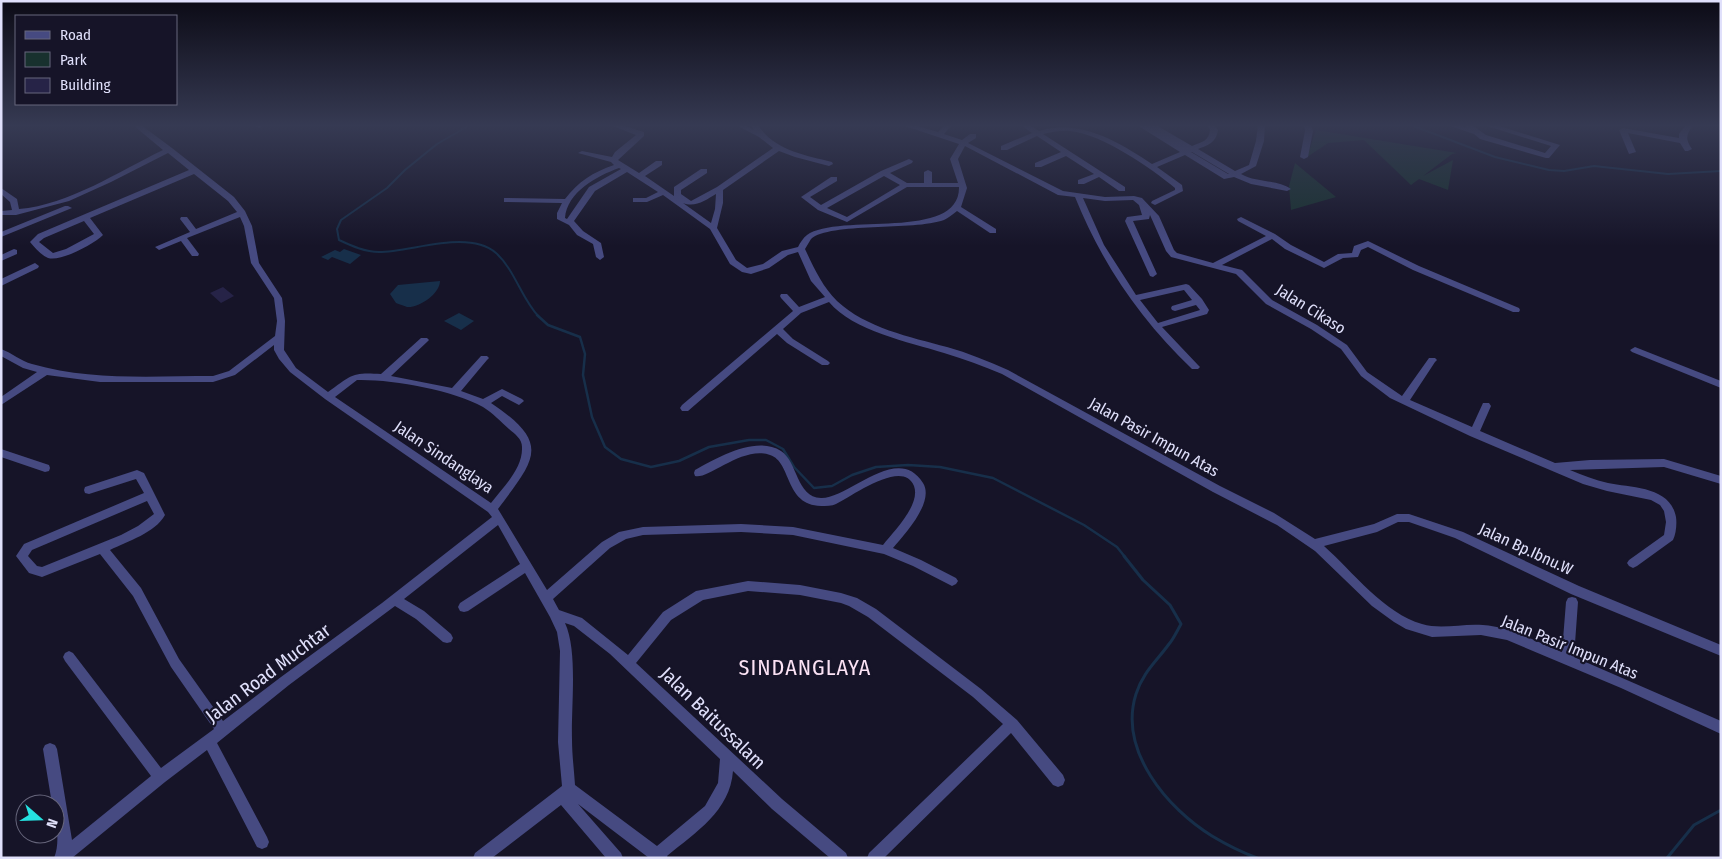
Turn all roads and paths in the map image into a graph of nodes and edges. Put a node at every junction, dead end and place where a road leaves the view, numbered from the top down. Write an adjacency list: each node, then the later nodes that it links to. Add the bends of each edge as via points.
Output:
1 (138, 165): 44 (street, via 67,200)
2 (187, 165): 17 (street, Jalan Sindanglaya)
3 (611, 165): 37 (street, via 595,174)
4 (621, 165): 16 (street)
5 (655, 165): 23 (street)
6 (752, 165): 32 (street)
7 (900, 165): 19 (street)
8 (956, 165): 28 (street)
9 (1009, 165): 34 (street, via 1061,193)
10 (1084, 165): 22 (street)
11 (1147, 165): 15 (street)
12 (1155, 165): 15 (street)
13 (1209, 165): 21 (street, via 1227,177)
14 (1252, 165): 21 (street)
15 (1150, 167): 39 (street, via 1180,189)
16 (627, 169): 23 (street); 49 (street, via 592,189)
17 (194, 171): 45 (street, Jalan Sindanglaya, via 230,199); 46 (street)
18 (704, 171): 32 (street, via 677,189 677,195 691,204)
19 (884, 172): 27 (street); 41 (street)
20 (928, 172): 26 (street)
21 (1235, 174): 30 (street, via 1254,183)
22 (1098, 175): 25 (street); 29 (street)
23 (639, 176): 33 (street)
24 (834, 179): 41 (street, via 805,197)
25 (1081, 182)
26 (928, 184): 27 (street); 28 (street)
27 (905, 185): 41 (street, via 847,220)
28 (962, 185): 42 (street, via 963,194)
29 (1122, 189)
30 (1287, 189)
31 (1, 190): 44 (street, via 14,201)
32 (719, 190): 50 (street)
33 (664, 192): 36 (street, via 647,200); 50 (street)
34 (1078, 195): 38 (street, via 1134,198); 67 (street, via 1100,246)
35 (507, 200): 37 (street)
36 (636, 200)
37 (566, 201): 49 (street, via 560,216)
38 (1143, 202): 62 (street, Jalan Cikaso, via 1155,216 1172,253); 64 (street, via 1146,217 1129,221)
39 (1155, 203)
40 (68, 208): 52 (street)
41 (821, 208)
42 (957, 208): 51 (street); 57 (street, via 941,218 920,223 831,227 810,236)
43 (1, 213): 44 (street)
44 (16, 213)
45 (242, 213): 53 (street); 75 (street, Jalan Sindanglaya, via 248,226 255,264 278,298)
46 (86, 218): 46 (street, via 99,235 61,254 50,255 34,242 41,236)
47 (184, 219): 53 (street)
48 (1241, 219): 54 (street)
49 (570, 223): 60 (street, via 597,243)
50 (714, 228): 57 (street, via 734,262 744,270 766,266 785,253)
51 (993, 231)
52 (3, 232)
53 (195, 233): 55 (street)
54 (1272, 236): 62 (street); 71 (street, via 1324,264 1341,256 1355,255 1357,248 1371,244 1416,268)
55 (183, 238): 56 (street); 59 (street)
56 (159, 247)
57 (801, 249): 68 (street, Jalan Pasir Impun Atas, via 810,274)
58 (14, 252): 61 (street)
59 (195, 254)
60 (600, 257)
61 (1, 258)
62 (1215, 265): 89 (street, Jalan Cikaso, via 1244,276 1269,302 1344,347 1364,374)
63 (36, 266): 65 (street)
64 (1153, 274)
65 (1, 283)
66 (784, 296): 72 (street)
67 (1136, 298): 69 (street, via 1184,287); 73 (street)
68 (829, 299): 72 (street); 103 (street, Jalan Pasir Impun Atas, via 848,315 881,331 1002,371 1258,509)
69 (1199, 301): 70 (street); 73 (street, via 1204,312)
70 (1175, 308)
71 (1516, 310)
72 (798, 312): 74 (street)
73 (1156, 326): 82 (street)
74 (777, 329): 81 (street); 93 (street)
75 (279, 337): 83 (street, via 232,373 213,379 100,379); 87 (street, Jalan Sindanglaya, via 279,350 284,359)
76 (424, 340): 84 (street)
77 (1635, 350): 85 (street)
78 (1, 352): 83 (street, via 26,366)
79 (484, 358): 86 (street)
80 (1432, 360): 89 (street)
81 (825, 363)
82 (1195, 367)
83 (45, 371): 90 (street)
84 (383, 378): 86 (street, Jalan Road Muchtar); 87 (street, Jalan Road Muchtar, via 355,377)
85 (1721, 385)
86 (454, 392): 91 (street, Jalan Road Muchtar)
87 (328, 397): 102 (street, Jalan Sindanglaya)
88 (519, 401): 91 (street, via 502,392)
89 (1404, 401): 94 (street, Jalan Cikaso)
90 (1, 402)
91 (483, 403): 102 (street, Jalan Road Muchtar, via 523,436 527,447 524,463)
92 (1486, 406): 94 (street)
93 (685, 408)
94 (1474, 432): 96 (street, Jalan Cikaso)
95 (1, 453): 97 (street)
96 (1554, 467): 99 (street, Jalan Cikaso, via 1664,463); 106 (street, via 1591,483 1634,490 1665,502 1672,517 1669,537)
97 (45, 468)
98 (699, 473): 105 (street, via 742,452 769,450 782,458 795,486 817,502 832,501 892,473 909,474 917,480 920,489 918,504 912,517)
99 (1721, 480)
100 (89, 490): 101 (street, via 137,474)
101 (150, 495): 104 (street, via 160,515 158,520); 104 (street, via 28,548 22,556 33,570 42,572)
102 (495, 514): 107 (street, Jalan Sindanglaya); 110 (street, Jalan Road Muchtar)
103 (1314, 544): 115 (street, Jalan Bp.Ibnu.W, via 1377,528 1397,518 1409,518 1458,535 1576,590); 117 (street, Jalan Pasir Impun Atas, via 1386,612 1410,626 1438,634 1491,631)
104 (102, 547): 121 (street, via 137,592 175,663)
105 (885, 550): 108 (street); 109 (street, via 793,531 710,528 630,533 593,555)
106 (1633, 563)
107 (526, 566): 109 (street, Jalan Sindanglaya); 112 (street)
108 (952, 581)
109 (545, 599): 113 (street, Jalan Sindanglaya)
110 (395, 600): 114 (street); 121 (street, Jalan Road Muchtar)
111 (1572, 602): 117 (street)
112 (464, 607)
113 (555, 614): 118 (street, Jalan Baitussalam, via 578,622); 127 (street, Jalan Sindanglaya, via 563,632 566,651)
114 (447, 638)
115 (1721, 651)
116 (69, 657): 125 (street)
117 (1568, 660): 120 (street, Jalan Pasir Impun Atas)
118 (628, 664): 119 (street, via 667,616 700,595 748,586 802,590 847,600 872,613 977,693); 124 (street, Jalan Baitussalam)
119 (1012, 724): 126 (street); 134 (street)
120 (1721, 728)
121 (222, 730): 122 (street, Jalan Road Muchtar)
122 (209, 742): 125 (street, Jalan Road Muchtar); 128 (street)
123 (50, 748): 130 (street, via 65,840)
124 (727, 757): 129 (street, via 725,785 710,811); 133 (street, Jalan Baitussalam)
125 (160, 778): 130 (street, Jalan Road Muchtar)
126 (1058, 780)
127 (566, 792): 129 (street); 131 (street); 132 (street)
128 (262, 842)
129 (660, 856)
130 (63, 857)
131 (480, 858)
132 (616, 858)
133 (841, 858)
134 (874, 858)

